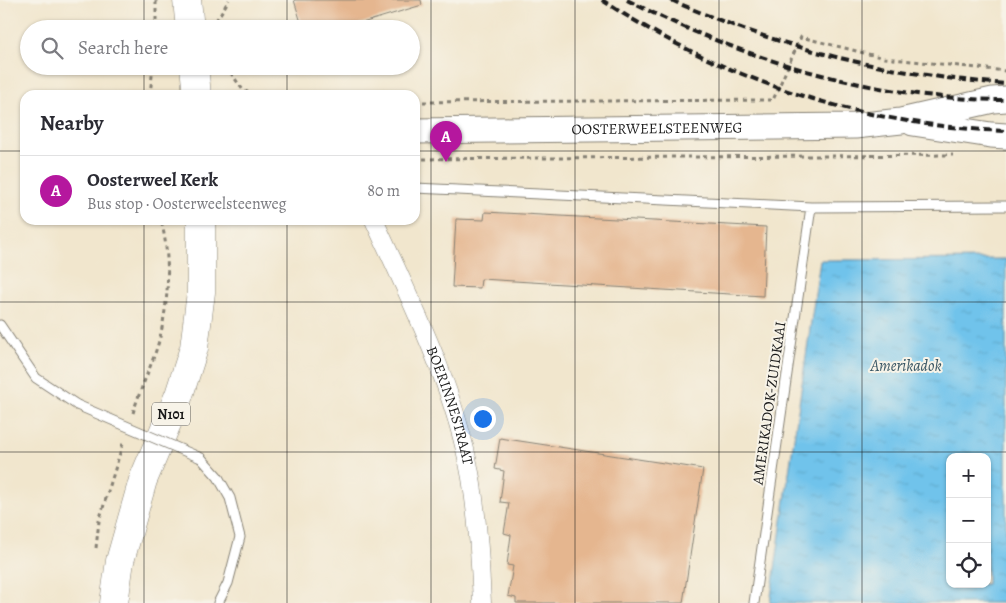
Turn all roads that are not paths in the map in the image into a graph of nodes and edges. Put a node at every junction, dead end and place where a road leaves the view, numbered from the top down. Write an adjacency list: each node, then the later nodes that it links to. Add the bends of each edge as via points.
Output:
1 (187, 0): 2 (main road)
2 (189, 20)
3 (195, 75): 4 (main road)
4 (196, 90)
5 (1006, 99): 6 (main road, OOSTERWEELSTEENWEG)
6 (901, 121): 7 (main road, OOSTERWEELSTEENWEG, via 855,126); 8 (main road, OOSTERWEELSTEENWEG)
7 (420, 132)
8 (1006, 136)
9 (420, 188): 11 (lane)
10 (1006, 206): 11 (lane)
11 (811, 207): 18 (lane, AMERIKADOK-ZUIDKAAI)
12 (201, 225): 15 (main road, N101, via 201,292 194,348 179,395 143,480 120,561)
13 (376, 225): 17 (street, BOERINNESTRAAT, via 437,360 457,422 471,478 480,546)
14 (0, 325): 16 (lane, bridge, via 36,378 77,405 201,458 218,477 230,498 240,537 228,582)
15 (114, 603)
16 (218, 603)
17 (482, 603)
18 (754, 603)

